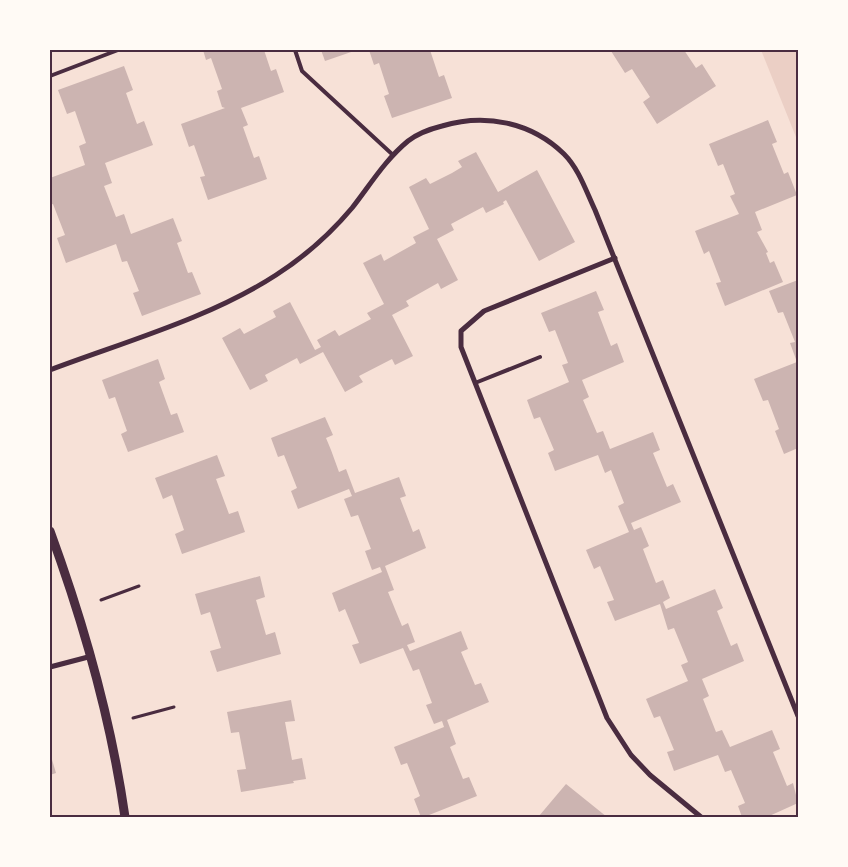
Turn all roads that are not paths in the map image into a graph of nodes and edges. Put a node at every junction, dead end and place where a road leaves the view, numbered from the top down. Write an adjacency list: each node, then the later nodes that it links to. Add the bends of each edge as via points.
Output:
1 (118, 50): 3 (lane)
2 (295, 50): 4 (lane, via 302,71)
3 (50, 76)
4 (393, 155): 5 (street, via 409,140 432,128 460,120 507,122 530,131 548,140 565,155 578,174); 7 (street, via 350,209 314,247 277,274 243,295 198,315)
5 (615, 258): 8 (street, via 516,297 471,320 461,332 461,347); 12 (street)
6 (540, 356): 8 (lane)
7 (50, 370)
8 (475, 383): 14 (street, via 608,718 630,755)
9 (50, 531): 10 (street)
10 (92, 656): 11 (street); 13 (street)
11 (50, 668)
12 (798, 716)
13 (125, 817)
14 (700, 817)

